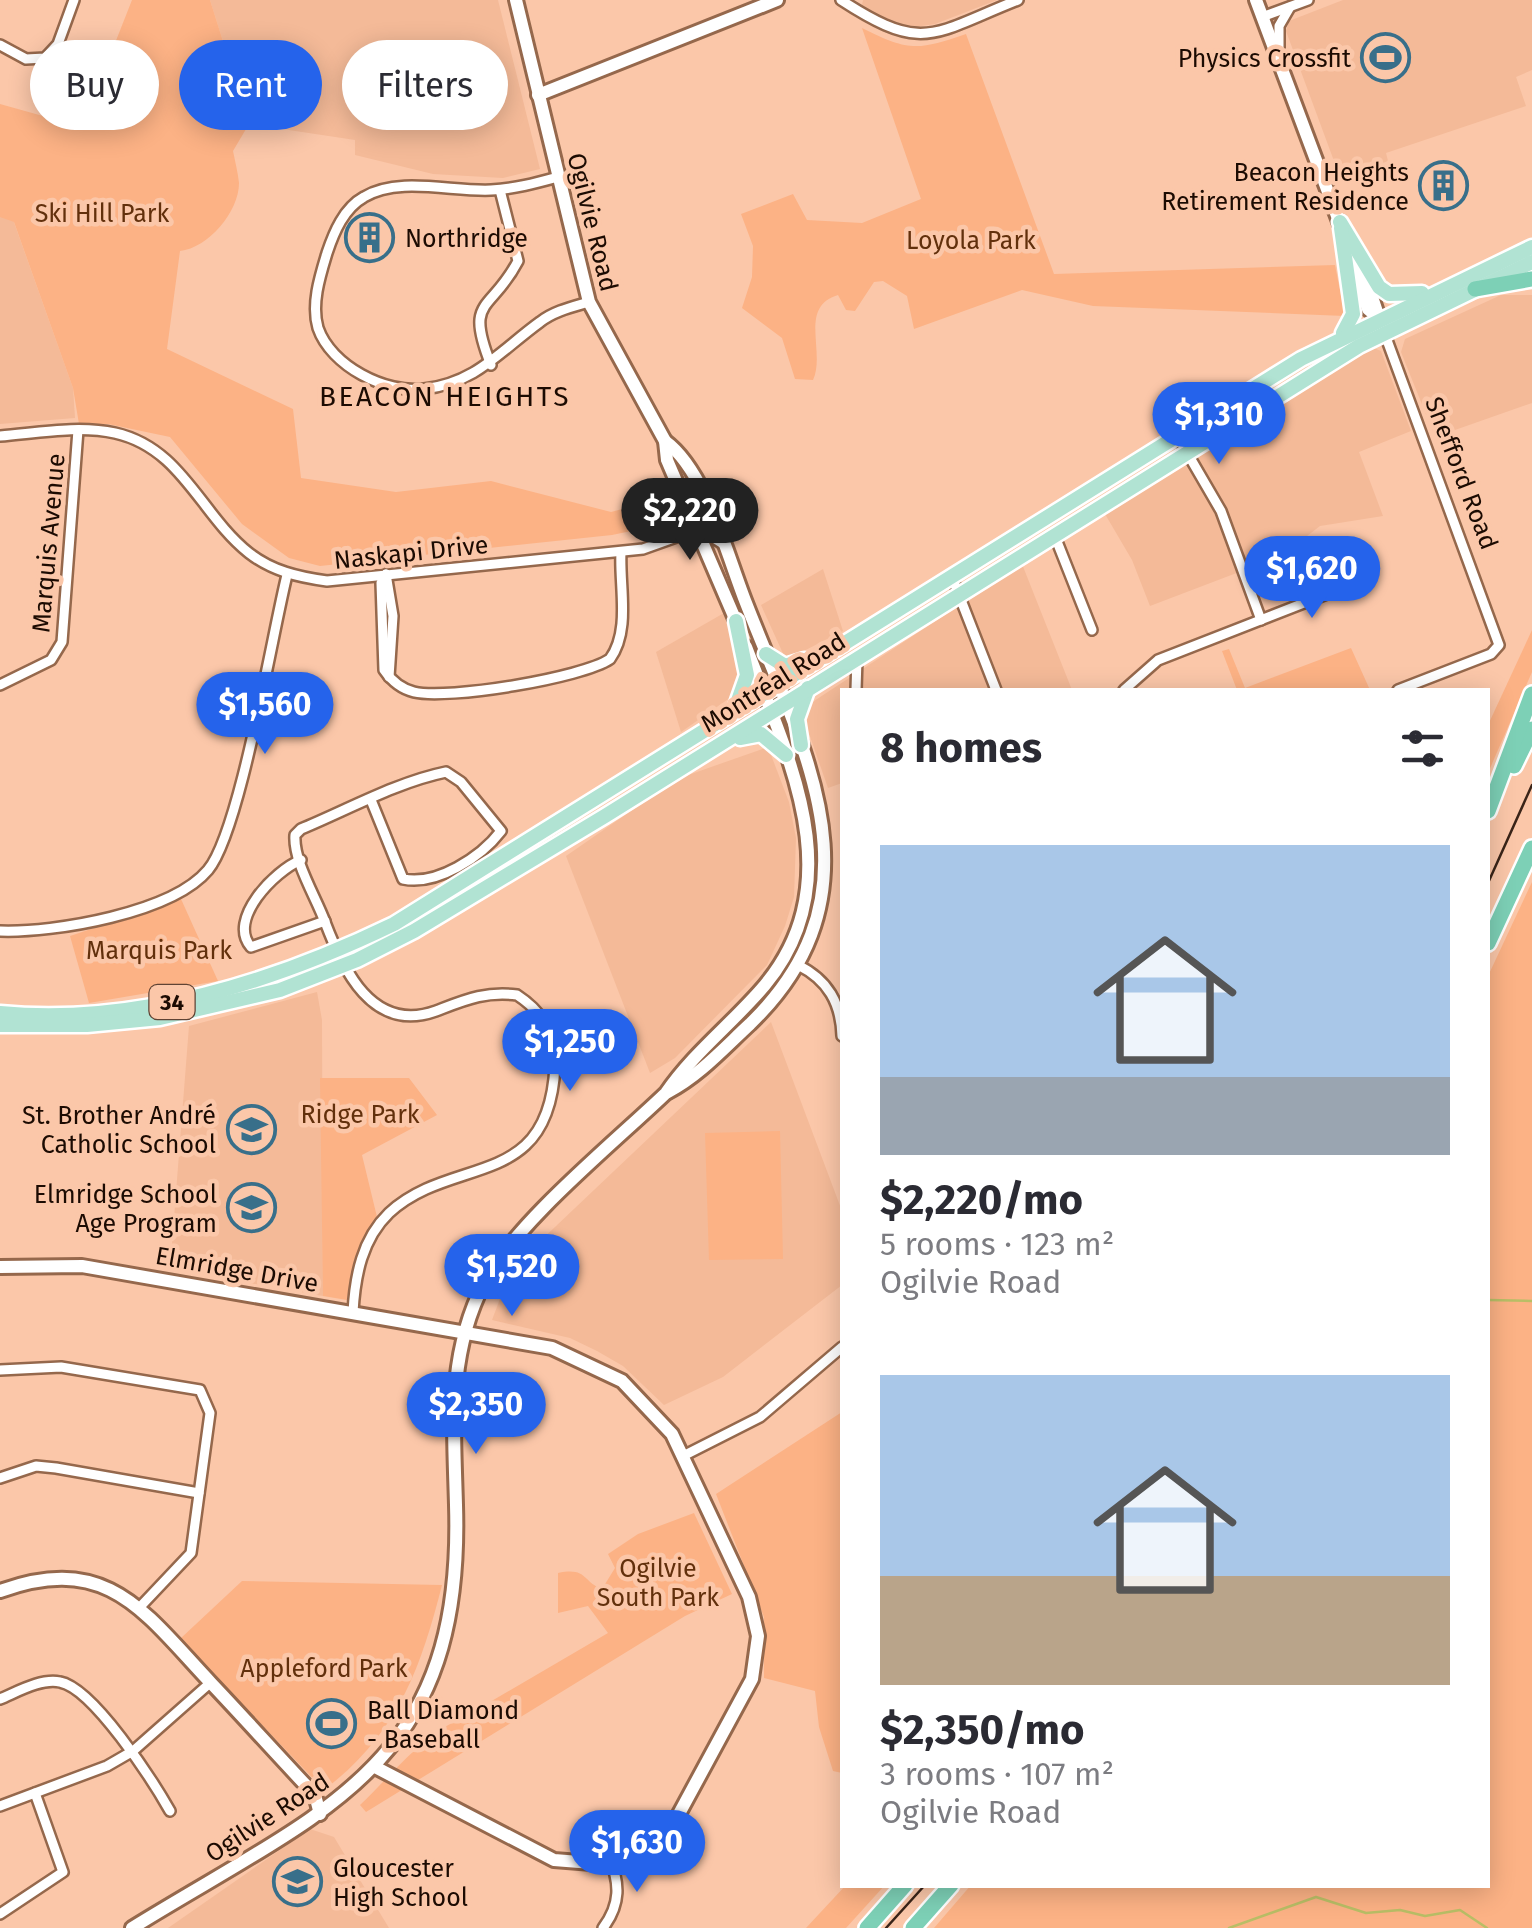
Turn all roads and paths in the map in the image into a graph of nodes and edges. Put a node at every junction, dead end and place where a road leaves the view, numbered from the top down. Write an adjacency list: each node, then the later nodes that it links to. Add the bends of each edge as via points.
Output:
1 (74, 0): 10 (street, via 58,44 45,58 26,60)
2 (516, 0): 12 (street, Ogilvie Road)
3 (777, 0): 12 (street)
4 (840, 0): 5 (street, via 882,27 920,35)
5 (1018, 0)
6 (1256, 0): 9 (street, Shefford Road)
7 (1308, 0): 8 (street)
8 (1290, 7): 9 (street); 11 (street, via 1280,26)
9 (1262, 17): 11 (street, Shefford Road)
10 (0, 46)
11 (1279, 58): 15 (street, Shefford Road)
12 (538, 95): 13 (street, Ogilvie Road)
13 (558, 177): 14 (street); 21 (street, Ogilvie Road)
14 (500, 190): 24 (street, via 518,261 477,320); 24 (street, via 393,187 360,199 331,240 316,310 320,331 338,356 392,387 447,385)
15 (1340, 222): 20 (main road, via 1379,288 1401,295); 22 (street, Shefford Road); 23 (main road, via 1354,314)
16 (1532, 248): 20 (main road, Montréal Road / 34)
17 (1532, 262): 19 (main road, Montréal Road / 34)
18 (1532, 279): 19 (highway)
19 (1476, 289): 22 (main road, Montréal Road / 34)
20 (1432, 292): 22 (main road, Montréal Road / 34)
21 (589, 302): 24 (street, via 540,322); 28 (street, Ogilvie Road)
22 (1382, 325): 23 (main road, Montréal Road / 34); 29 (main road, Montréal Road / 34); 53 (street, Shefford Road, via 1499,645)
23 (1337, 340): 27 (main road, Montréal Road / 34)
24 (491, 364)
25 (78, 430): 26 (street, Naskapi Drive); 35 (street, Naskapi Drive, via 115,433 151,447 183,473 237,542); 47 (street, Marquis Avenue, via 62,642 51,660)
26 (0, 436)
27 (1178, 437): 29 (street); 37 (main road, Montréal Road / 34)
28 (665, 441): 30 (street, Ogilvie Road, via 680,452); 31 (street, Ogilvie Road, via 666,460)
29 (1187, 451): 32 (main road, Montréal Road / 34); 40 (street, via 1221,511)
30 (708, 504): 31 (street); 33 (street, Ogilvie Road)
31 (699, 529): 33 (street); 34 (street, Naskapi Drive); 41 (street, Ogilvie Road)
32 (1054, 534): 39 (main road, Montréal Road / 34); 42 (street)
33 (723, 544): 44 (street, Ogilvie Road)
34 (621, 552): 36 (street, Naskapi Drive); 36 (street, via 621,642 610,659 455,695 411,691 389,677 393,616)
35 (287, 574): 36 (street, Naskapi Drive, via 326,582); 71 (street, via 235,803 220,854 208,870 176,894 70,929)
36 (386, 574)
37 (952, 577): 39 (street); 43 (main road, Montréal Road / 34)
38 (1350, 585): 40 (street)
39 (959, 592): 45 (main road, Montréal Road / 34); 51 (street)
40 (1261, 620): 52 (street, via 1158,660)
41 (736, 622): 54 (street, Ogilvie Road); 58 (main road, via 747,675)
42 (1092, 630)
43 (850, 640): 44 (main road, via 790,666); 48 (main road, Montréal Road / 34)
44 (766, 654): 48 (street, Ogilvie Road)
45 (858, 656): 46 (main road, Montréal Road / 34); 50 (street)
46 (832, 672): 49 (main road, Montréal Road / 34); 50 (street)
47 (0, 684)
48 (778, 686): 54 (main road, Montréal Road / 34); 56 (street, Ogilvie Road)
49 (808, 687): 56 (main road, Montréal Road / 34); 60 (main road, via 796,719)
50 (855, 688)
51 (995, 688)
52 (1126, 688)
53 (1403, 688)
54 (763, 694): 57 (street, Ogilvie Road); 58 (main road, Montréal Road / 34)
55 (1532, 694): 65 (highway)
56 (784, 702): 57 (main road, Montréal Road / 34); 60 (street, Ogilvie Road)
57 (770, 711): 61 (street, Ogilvie Road); 62 (main road, Montréal Road / 34)
58 (734, 712): 64 (main road, Montréal Road / 34)
59 (1532, 729): 67 (highway)
60 (801, 746): 74 (street, Ogilvie Road, via 823,811 826,868 818,919)
61 (786, 754): 62 (main road, via 756,732); 79 (street, Ogilvie Road, via 810,844 810,884 797,931 764,986)
62 (685, 762): 66 (main road, Montréal Road / 34)
63 (371, 800): 63 (street, via 403,879 468,862 500,831 446,772); 69 (street, via 301,830 295,843)
64 (597, 800): 66 (main road); 73 (main road, Montréal Road / 34, via 394,924)
65 (1490, 806)
66 (604, 816): 75 (main road, Montréal Road / 34)
67 (1490, 817)
68 (1532, 848): 72 (highway)
69 (301, 860): 70 (street); 70 (street, via 248,911 242,935 251,947)
70 (325, 921): 73 (street)
71 (0, 931)
72 (1490, 940)
73 (337, 951): 75 (street); 76 (main road, Montréal Road / 34, via 192,999 69,1014)
74 (798, 964): 77 (street, via 826,985); 79 (street, Ogilvie Road, via 755,1018 688,1082)
75 (344, 966): 78 (main road, Montréal Road / 34, via 280,990 160,1018); 81 (street, via 362,994 400,1014 432,1012 477,995 517,995 546,1021 555,1057 545,1111 526,1146 492,1168 405,1200 381,1222 360,1260)
76 (0, 1013)
77 (840, 1022)
78 (0, 1025)
79 (666, 1093): 82 (street, Ogilvie Road, via 510,1245 484,1282)
80 (0, 1266): 81 (street, Elmridge Drive, via 82,1266)
81 (353, 1312): 82 (street, Elmridge Drive)
82 (464, 1331): 85 (street, Elmridge Drive, via 552,1348 600,1367 652,1409); 93 (street, Ogilvie Road, via 453,1400 453,1609 417,1709)
83 (840, 1349): 85 (street, via 760,1417)
84 (0, 1370): 87 (street, via 61,1366 200,1390 210,1413)
85 (683, 1456): 98 (street, Elmridge Drive, via 748,1597 758,1636 755,1667 673,1825)
86 (0, 1478): 87 (street, via 36,1466)
87 (200, 1493): 89 (street, via 191,1553)
88 (0, 1591): 89 (street, via 36,1578 65,1577 122,1594)
89 (139, 1608): 90 (street)
90 (210, 1683): 92 (street); 97 (street, via 315,1795)
91 (0, 1698): 92 (street, via 59,1681 77,1689)
92 (132, 1751): 94 (street); 96 (street)
93 (375, 1767): 97 (street, Ogilvie Road); 98 (street, Elmridge Drive, via 554,1860 573,1864)
94 (34, 1792): 95 (street); 101 (street, via 64,1872)
95 (0, 1806)
96 (170, 1811)
97 (320, 1814): 102 (street, Ogilvie Road)
98 (610, 1856): 103 (street, via 618,1894)
99 (902, 1888): 104 (highway)
100 (948, 1888): 105 (highway)
101 (0, 1914)
102 (132, 1928)
103 (603, 1928)
104 (867, 1928)
105 (913, 1928)

